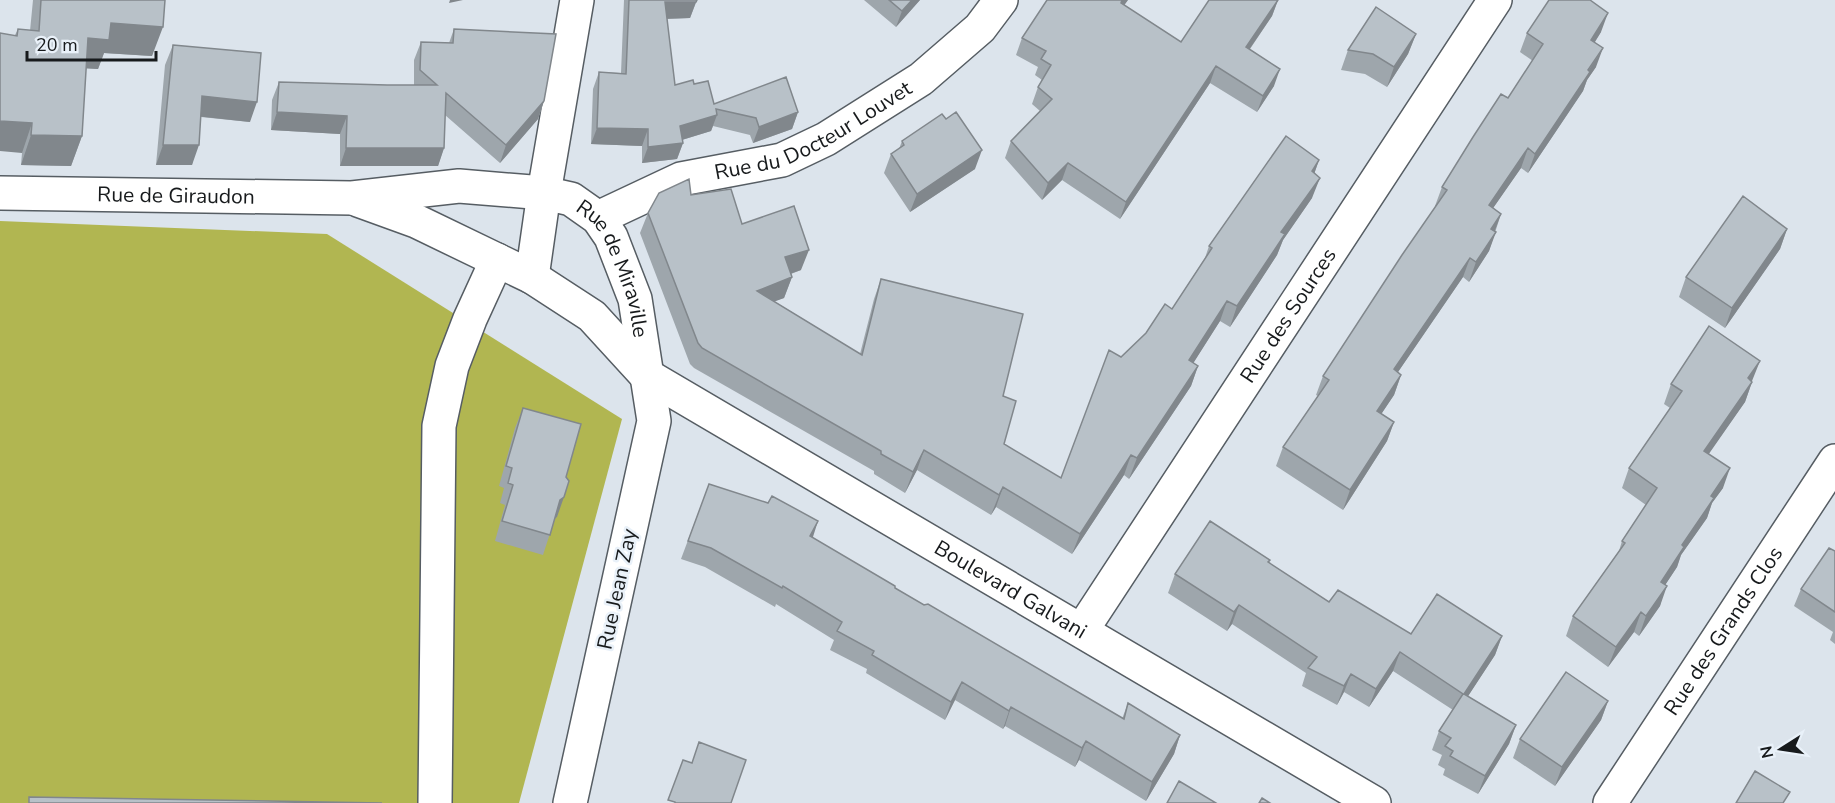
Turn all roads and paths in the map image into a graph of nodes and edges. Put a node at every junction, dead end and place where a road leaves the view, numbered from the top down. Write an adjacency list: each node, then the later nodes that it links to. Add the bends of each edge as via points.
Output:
1 (577, 0): 5 (street, Rue de Miraville)
2 (1001, 0): 7 (street, Rue du Docteur Louvet, via 980,28 921,80 826,139 782,160 681,179)
3 (1496, 0): 15 (street, Rue des Sources)
4 (0, 193): 6 (street, Rue de Giraudon)
5 (544, 194): 6 (street, Rue de Giraudon, via 459,186); 7 (street, Rue de Miraville, via 571,199); 10 (street, Rue de Miraville)
6 (352, 198): 8 (street, Rue de Giraudon, via 416,221)
7 (598, 218): 9 (street, Rue de Miraville)
8 (497, 260): 10 (street, Rue de Giraudon); 16 (street, via 452,366 439,426)
9 (624, 268): 11 (street, via 612,298); 12 (street, Rue de Miraville, via 635,298)
10 (532, 277): 11 (street, Rue de Giraudon)
11 (592, 316): 12 (street, Rue de Giraudon)
12 (646, 375): 15 (street, Boulevard Galvani); 17 (street, Rue Jean Zay, via 654,421)
13 (1835, 460): 14 (street, Rue des Grands Clos)
14 (1825, 500): 19 (street, Rue des Grands Clos)
15 (1082, 630): 18 (street, Boulevard Galvani)
16 (435, 803)
17 (570, 803)
18 (1374, 803)
19 (1610, 803)

